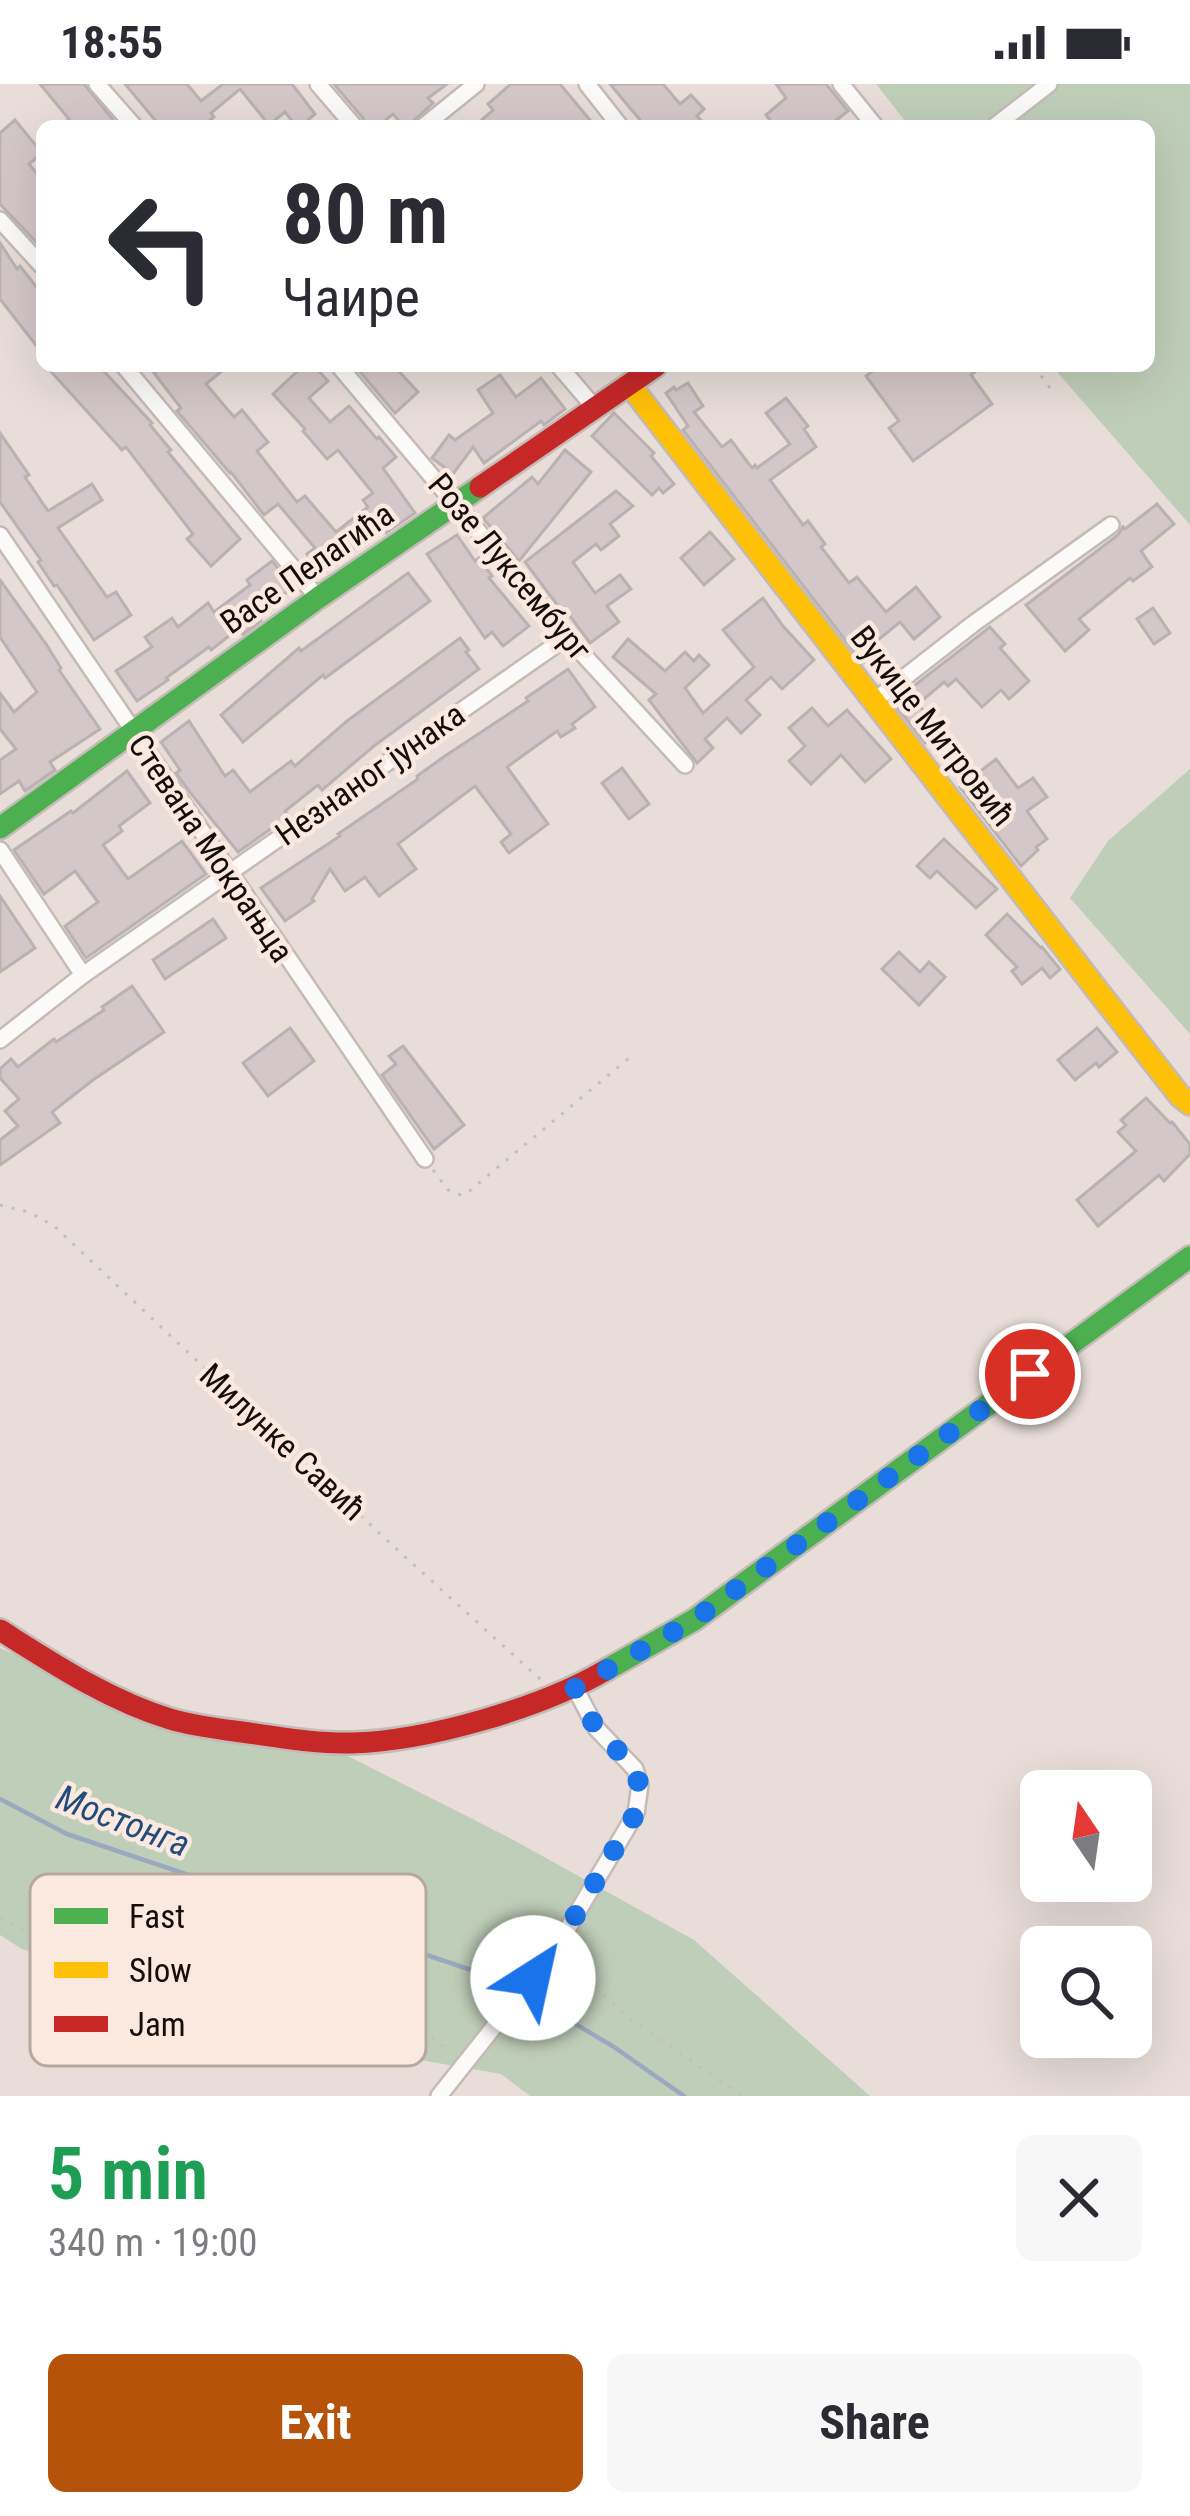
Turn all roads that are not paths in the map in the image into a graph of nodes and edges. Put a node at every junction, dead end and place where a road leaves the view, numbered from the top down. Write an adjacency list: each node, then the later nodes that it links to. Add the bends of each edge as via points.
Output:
1 (98, 84): 7 (street)
2 (319, 84): 8 (street)
3 (476, 84): 9 (street)
4 (586, 84): 10 (street)
5 (841, 84): 11 (street)
6 (1048, 84): 12 (street)
7 (129, 120)
8 (349, 120)
9 (431, 120)
10 (615, 120)
11 (870, 120)
12 (1003, 120)
13 (0, 220): 14 (street)
14 (36, 259)
15 (134, 372): 24 (street)
16 (345, 372): 21 (street, Розе Луксембург)
17 (564, 372): 20 (street)
18 (647, 372): 19 (street, Васе Пелагића)
19 (629, 384): 20 (street, Васе Пелагића); 26 (street, Вукице Митровић)
20 (595, 407): 21 (street, Васе Пелагића)
21 (455, 504): 24 (street, Васе Пелагића); 25 (street, Розе Луксембург)
22 (1111, 525): 26 (street)
23 (0, 535): 27 (street, Стевана Мокрањца)
24 (318, 598): 27 (street, Васе Пелагића)
25 (567, 637): 28 (street, Розе Луксембург); 31 (street, Незнаног јунака)
26 (872, 702): 34 (street, Вукице Митровић)
27 (133, 733): 29 (street, Васе Пелагића); 31 (street, Стевана Мокрањца)
28 (685, 765)
29 (0, 829)
30 (0, 850): 32 (street)
31 (229, 873): 32 (street, Незнаног јунака); 35 (street, Стевана Мокрањца)
32 (83, 975): 33 (street, Незнаног јунака)
33 (0, 1040)
34 (1190, 1104)
35 (425, 1159)
36 (1190, 1257): 38 (street, via 694,1620)
37 (0, 1630): 38 (street, via 116,1698 173,1720 292,1739 418,1735)
38 (566, 1692): 39 (street, via 635,1769 636,1813 553,1953)
39 (439, 2096)

